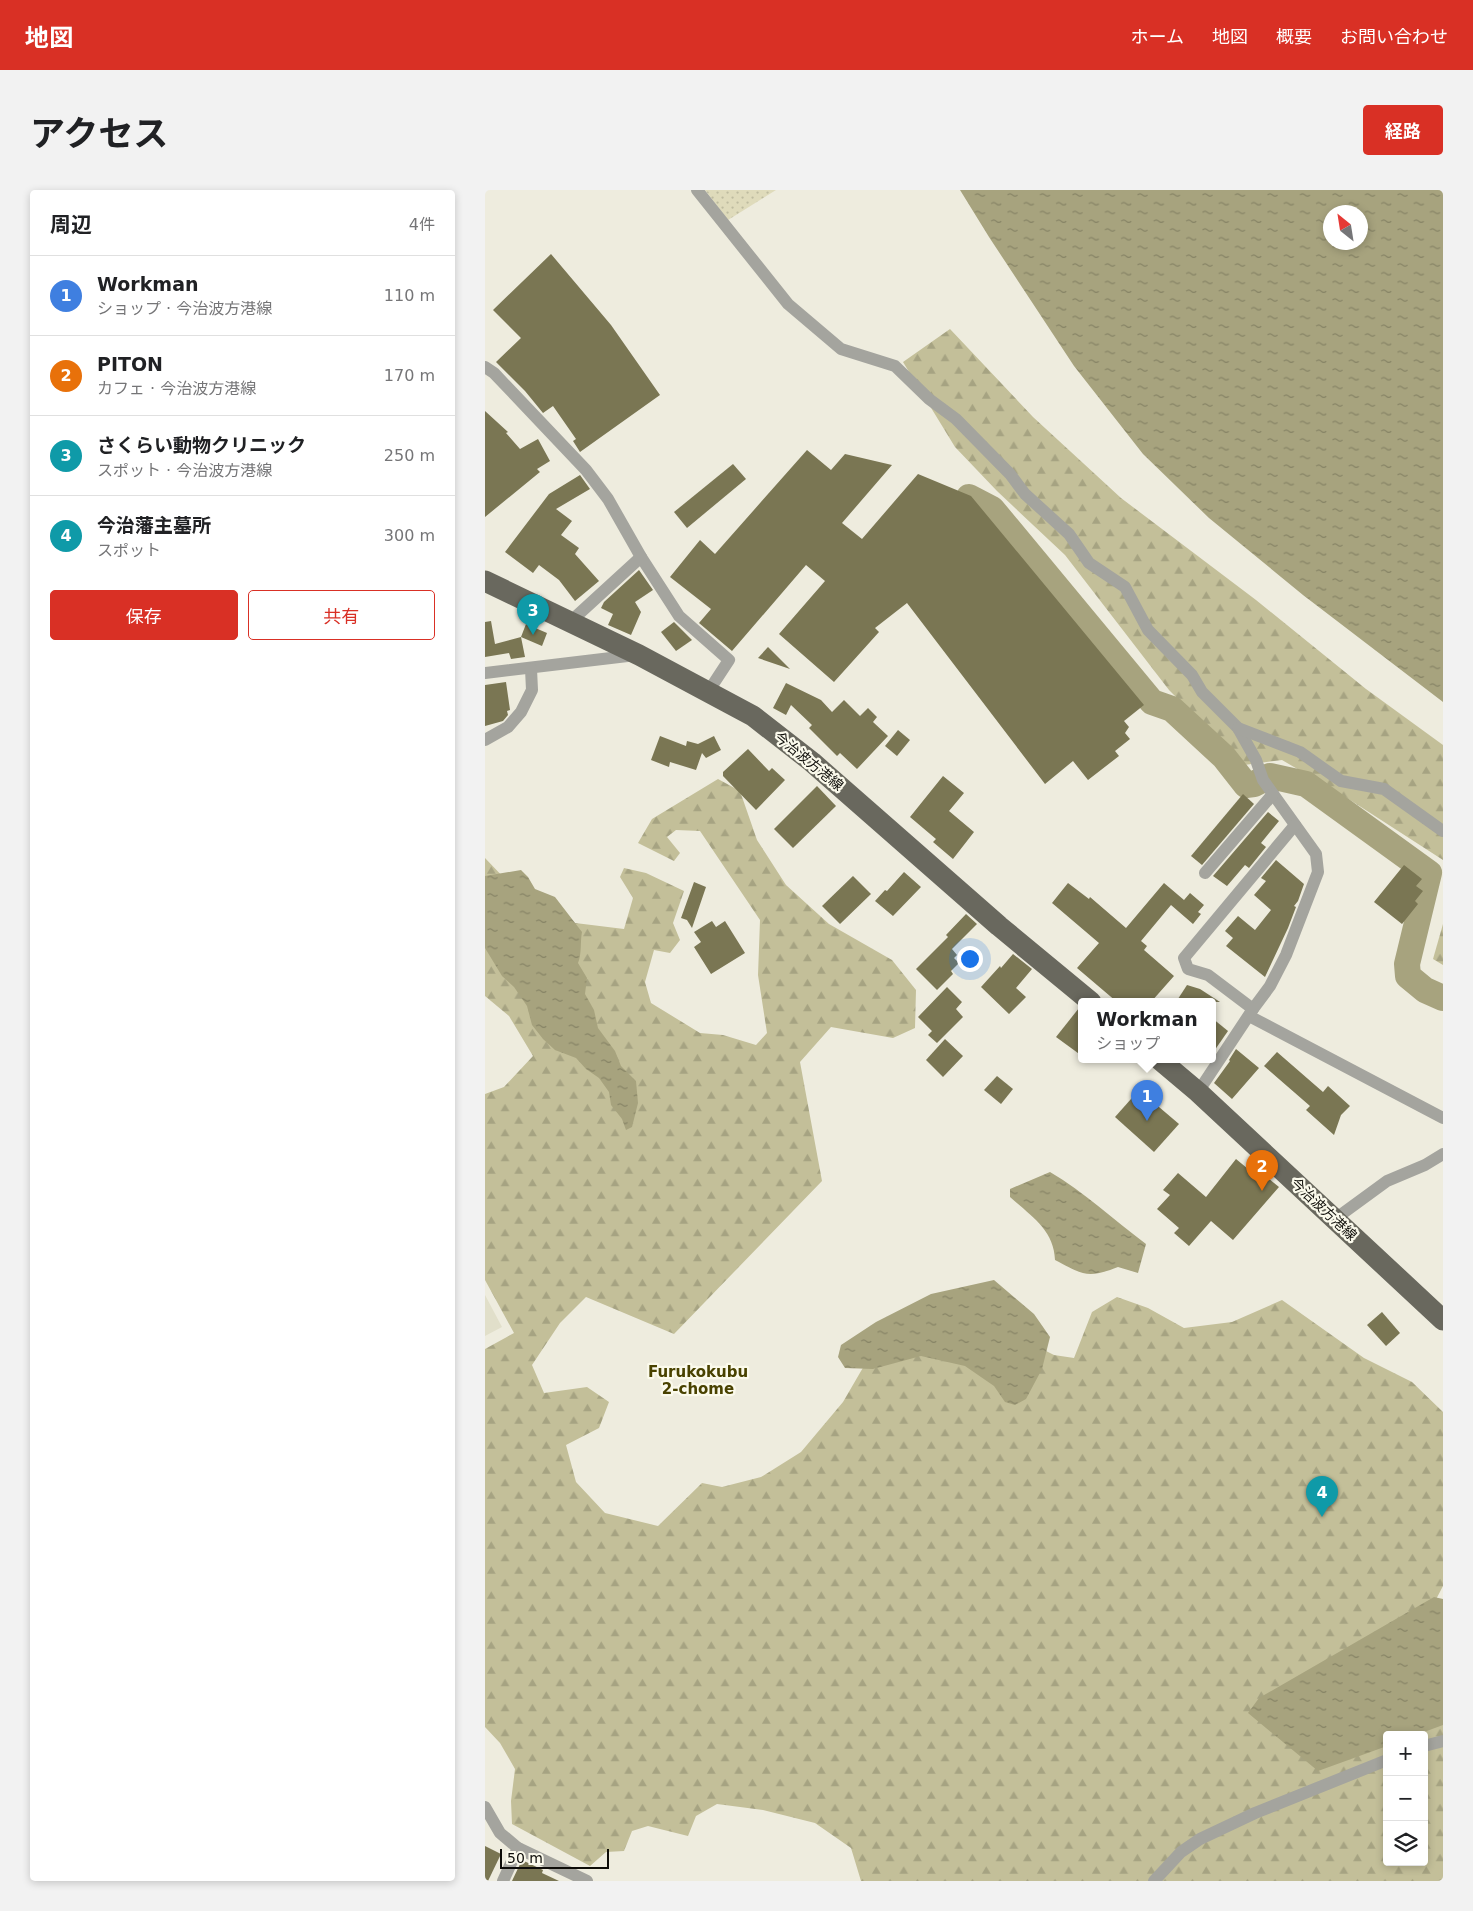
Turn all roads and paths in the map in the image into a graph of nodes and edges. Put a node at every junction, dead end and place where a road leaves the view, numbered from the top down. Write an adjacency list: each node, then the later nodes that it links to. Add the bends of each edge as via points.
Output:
1 (697, 190): 10 (street, via 788,304 841,349 895,366 929,400 956,418 1025,494 1069,534 1089,563 1125,587 1148,630)
2 (485, 367): 3 (street, via 586,470 608,499)
3 (641, 557): 5 (street); 9 (street, via 679,616 729,660)
4 (485, 581): 5 (main road, 今治波方港線)
5 (570, 622): 6 (main road, 今治波方港線)
6 (639, 655): 7 (street); 9 (main road, 今治波方港線)
7 (531, 669): 8 (street); 11 (street, via 532,690 521,712)
8 (485, 673)
9 (708, 692): 16 (main road, 今治波方港線, via 753,716 812,762)
10 (1238, 728): 12 (street); 14 (street, via 1300,752 1341,782 1384,790)
11 (485, 740)
12 (1273, 794): 13 (street); 15 (street)
13 (1295, 825): 17 (street, via 1316,854 1318,872 1286,955); 17 (street, via 1184,958 1187,969 1208,975)
14 (1443, 831)
15 (1205, 873)
16 (1086, 998)
17 (1251, 1013): 19 (street); 20 (street)
18 (1164, 1063): 19 (main road, 今治波方港線)
19 (1198, 1092): 22 (main road, 今治波方港線)
20 (1443, 1118)
21 (1443, 1154): 22 (street, via 1387,1181)
22 (1335, 1219): 23 (main road, 今治波方港線)
23 (1443, 1320)
24 (1443, 1741): 25 (street)
25 (1428, 1745)
26 (1383, 1762): 31 (street, via 1255,1813 1200,1839 1181,1852)
27 (485, 1806): 28 (street, via 500,1833)
28 (518, 1848): 29 (street); 30 (street)
29 (503, 1881)
30 (587, 1881)
31 (1153, 1881)

